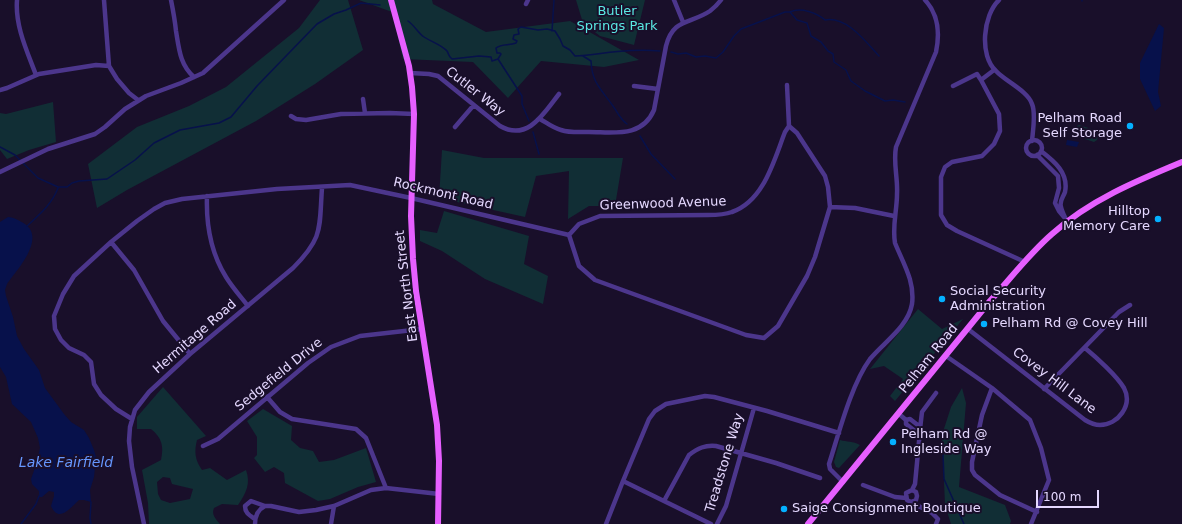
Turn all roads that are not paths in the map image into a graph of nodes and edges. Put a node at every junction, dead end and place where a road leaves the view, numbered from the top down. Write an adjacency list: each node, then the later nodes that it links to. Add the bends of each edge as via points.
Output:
1 (17, 0): 14 (street, via 19,24)
2 (104, 0): 11 (street)
3 (171, 0): 15 (street, via 183,65)
4 (284, 0): 15 (street, via 209,68)
5 (390, 0): 13 (main road, East North Street)
6 (674, 0): 10 (street)
7 (722, 0): 10 (street, via 710,11)
8 (925, 0): 41 (street, via 936,17 938,42 896,147 894,167 897,194)
9 (999, 0): 12 (street, via 986,26 987,53)
10 (683, 22): 20 (street, via 673,29 668,39)
11 (109, 66): 14 (street, via 96,65); 24 (street, via 117,79)
12 (994, 70): 16 (street); 32 (street, via 1018,88 1032,103)
13 (410, 73): 25 (street, Cutler Way, via 438,76); 27 (main road, East North Street)
14 (36, 75): 21 (street)
15 (194, 77): 24 (street)
16 (982, 80): 19 (street, via 977,74); 45 (street, via 999,114 1000,131 994,144 982,156 952,162 945,167 941,176 941,215 947,225 957,231)
17 (787, 85): 30 (street)
18 (634, 86): 20 (street)
19 (953, 86)
20 (658, 89): 29 (street, via 651,117 642,126 629,132 564,131)
21 (0, 90)
22 (559, 94): 29 (street, Cutler Way)
23 (363, 99): 26 (street)
24 (138, 100): 36 (street, via 95,134 48,149)
25 (473, 106): 29 (street, Cutler Way, via 500,126 511,130 526,129); 31 (street)
26 (365, 113): 27 (street); 28 (street, via 306,120)
27 (414, 114): 39 (main road, East North Street)
28 (291, 116)
29 (540, 119)
30 (789, 126): 40 (street, via 797,133 825,176); 43 (street, Greenwood Avenue, via 763,185 756,197 742,208 725,214 708,215 600,216 579,224)
31 (455, 127)
32 (1032, 140): 33 (street, via 1040,144); 34 (street, via 1026,150 1031,155)
33 (1041, 151): 34 (street); 42 (street, via 1064,175 1064,193 1060,206)
34 (1037, 155): 42 (street, via 1058,176 1060,184 1055,203)
35 (1182, 162): 42 (main road, Pelham Road, via 1120,188)
36 (0, 172)
37 (322, 188): 38 (street, Rockmont Road, via 276,189); 39 (street, Rockmont Road, via 355,186); 46 (street, Hermitage Road, via 320,228 312,248 293,268)
38 (207, 196): 44 (street, Rockmont Road, via 161,205); 46 (street, via 208,229 215,256 226,278)
39 (411, 198): 43 (street, Rockmont Road); 48 (main road, East North Street, via 413,259)
40 (830, 207): 41 (street, via 855,208); 43 (street, via 807,276 778,326 764,338 746,335 595,280 579,266)
41 (894, 216): 64 (street, via 897,248 912,285 912,305 900,328 879,349 866,367)
42 (1067, 222): 45 (main road, Pelham Road)
43 (569, 235)
44 (111, 242): 51 (street, via 134,270 163,321); 59 (street, Rockmont Road, via 71,280 56,310 54,323 57,333 66,345 72,351 87,357 94,384 101,396)
45 (1024, 262): 49 (main road, Pelham Road)
46 (248, 306): 51 (street, Hermitage Road)
47 (1130, 306): 50 (street, via 1119,312)
48 (422, 328): 56 (street, Sedgefield Drive, via 360,336 336,344); 73 (main road, East North Street, via 437,425)
49 (968, 329): 52 (main road, Pelham Road); 54 (street, Covey Hill Lane)
50 (1085, 348): 54 (street); 54 (street, Covey Hill Lane, via 1124,388 1126,400 1118,418 1106,424 1092,424)
51 (190, 354): 59 (street, Hermitage Road, via 149,392)
52 (946, 356): 53 (street); 58 (main road, Pelham Road)
53 (992, 388): 79 (street, via 1030,420 1036,433 1049,480); 79 (street, via 982,415 972,470 1004,498)
54 (1044, 390)
55 (936, 392): 63 (street, via 922,412)
56 (267, 397): 65 (street, Sedgefield Drive, via 218,439); 71 (street, via 280,412 292,419 356,430 366,438)
57 (754, 408): 64 (street); 66 (street, Treadstone Way); 68 (street, via 705,396 666,404 655,411 649,419)
58 (899, 414): 60 (street); 69 (main road, Pelham Road)
59 (132, 418): 81 (street, Hermitage Road, via 129,431 130,454)
60 (906, 420): 61 (street); 62 (street)
61 (913, 421): 62 (street); 63 (street, via 919,426)
62 (909, 426): 63 (street, via 915,431)
63 (919, 430): 72 (street, via 915,484)
64 (839, 433): 69 (street, via 829,464 830,469)
65 (203, 446)
66 (741, 454): 67 (street); 75 (street, via 716,446 696,450 685,461); 86 (street, Treadstone Way, via 726,506)
67 (820, 478)
68 (623, 481): 75 (street); 84 (street)
69 (843, 482): 87 (main road, Pelham Road)
70 (863, 485): 74 (street, via 895,497)
71 (386, 488): 73 (street); 78 (street, via 371,490)
72 (912, 490): 74 (street); 76 (street, via 918,496)
73 (439, 494): 83 (main road, East North Street)
74 (906, 498): 76 (street)
75 (664, 502): 85 (street)
76 (912, 502): 88 (street, via 935,516 938,519)
77 (265, 506): 78 (street, via 299,512); 80 (street, via 258,511); 80 (street, via 251,501 245,506 246,513)
78 (334, 506): 82 (street)
79 (1037, 512): 89 (street)
80 (255, 521)
81 (144, 524)
82 (331, 524)
83 (438, 524)
84 (606, 524)
85 (711, 524)
86 (717, 524)
87 (808, 524)
88 (936, 524)
89 (1031, 524)

